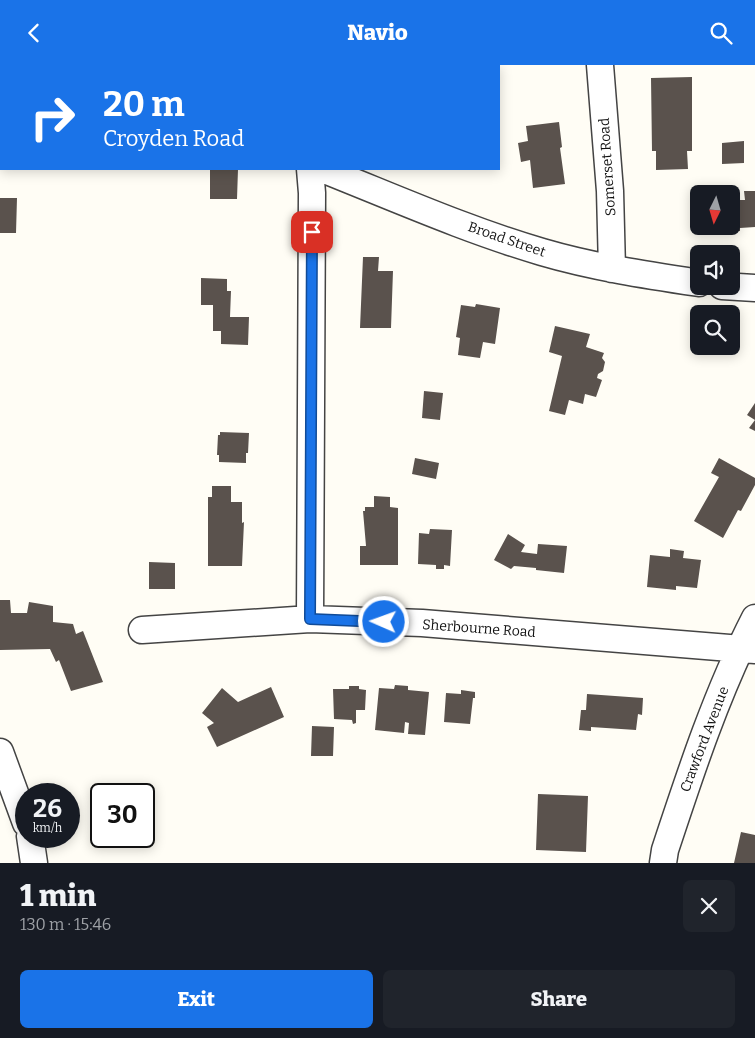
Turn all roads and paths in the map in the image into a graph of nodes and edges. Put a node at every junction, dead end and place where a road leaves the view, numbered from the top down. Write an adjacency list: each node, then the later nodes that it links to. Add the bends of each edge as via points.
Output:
1 (600, 65): 4 (street, Somerset Road, via 610,191)
2 (310, 170): 9 (street)
3 (325, 170): 4 (street, Broad Street, via 481,232)
4 (612, 269): 5 (street, Broad Street)
5 (690, 282)
6 (740, 287): 7 (street)
7 (755, 288)
8 (755, 618): 11 (street, Crawford Avenue)
9 (310, 619): 10 (street, Sherbourne Road); 11 (street, Sherbourne Road, via 422,623)
10 (142, 630)
11 (747, 649): 16 (street, Crawford Avenue, via 694,760)
12 (0, 752): 13 (street)
13 (15, 793)
14 (32, 848): 15 (street)
15 (34, 863)
16 (663, 863)

